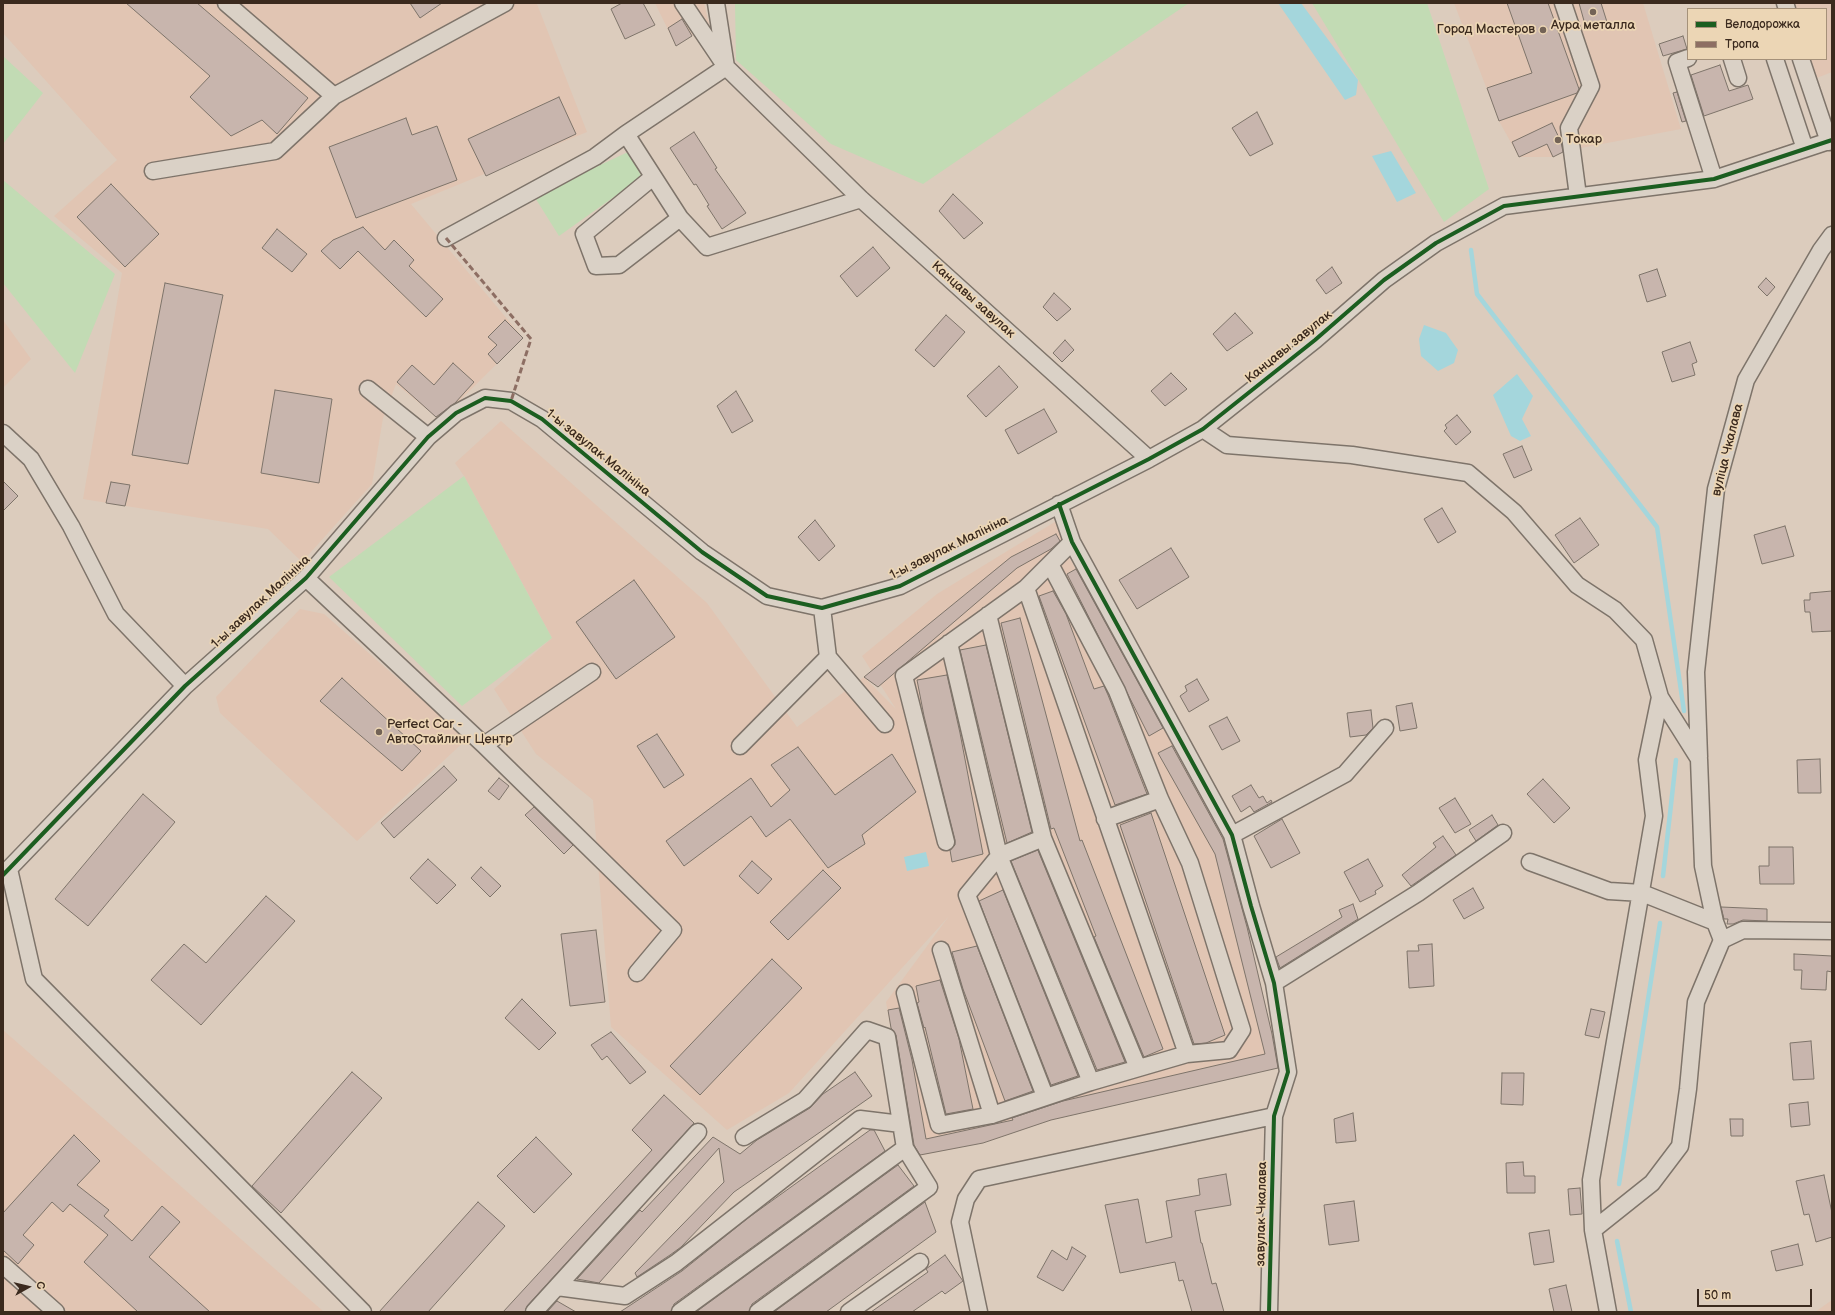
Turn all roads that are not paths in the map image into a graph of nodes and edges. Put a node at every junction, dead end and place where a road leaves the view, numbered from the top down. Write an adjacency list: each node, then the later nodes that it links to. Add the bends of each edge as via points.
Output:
1 (226, 3): 12 (street)
2 (505, 3): 12 (street)
3 (683, 3): 10 (street, Канцавы завулак)
4 (716, 3): 10 (street)
5 (1563, 3): 19 (street, via 1591,86 1568,128)
6 (1687, 58): 18 (street, via 1677,62)
7 (1732, 60): 11 (street)
8 (1774, 60): 15 (street)
9 (1801, 60): 14 (street)
10 (726, 68): 13 (street); 20 (street, Канцавы завулак)
11 (1738, 78)
12 (334, 96): 16 (street, via 275,151)
13 (626, 134): 17 (street); 23 (street, via 595,157)
14 (1831, 141): 15 (street, Канцавы завулак)
15 (1805, 149): 18 (street, Канцавы завулак)
16 (153, 171)
17 (653, 177): 21 (street); 21 (street, via 584,234 596,266 619,266)
18 (1714, 179): 19 (street, Канцавы завулак)
19 (1578, 196): 25 (street, Канцавы завулак, via 1504,206 1436,243 1384,280 1315,340)
20 (860, 199): 21 (street, via 707,247); 28 (street, Канцавы завулак)
21 (680, 218)
22 (1832, 236): 45 (street, вуліца Чкалава, via 1821,250 1746,380 1716,489 1696,672)
23 (446, 238)
24 (368, 389): 27 (street)
25 (1204, 429): 28 (street, Канцавы завулак); 40 (street, via 1227,444 1352,455 1468,473 1514,512 1577,585 1615,610 1644,640)
26 (3, 433): 39 (street, via 31,459 71,526 116,614)
27 (428, 437): 32 (street, 1-ы завулак Малініна); 34 (street, 1-ы завулак Малініна, via 456,413 485,398 511,401 542,419 702,552 767,596)
28 (1149, 459): 29 (street, 1-ы завулак Малініна)
29 (1059, 504): 30 (street, завулак Чкалава); 34 (street, 1-ы завулак Малініна, via 900,586)
30 (1072, 542): 31 (street); 49 (street, завулак Чкалава)
31 (1050, 564): 33 (street); 46 (street, via 1117,691)
32 (306, 578): 39 (street, 1-ы завулак Малініна); 43 (street)
33 (1026, 588): 35 (street); 47 (street)
34 (822, 608): 37 (street)
35 (988, 615): 36 (street); 50 (street)
36 (949, 643): 51 (street, via 904,676); 52 (street)
37 (828, 657): 41 (street); 44 (street)
38 (592, 672): 43 (street)
39 (184, 686): 54 (street, 1-ы завулак Малініна)
40 (1660, 697): 45 (street); 55 (street, via 1646,760 1654,816)
41 (884, 724)
42 (1385, 728): 49 (street, via 1345,774)
43 (484, 744): 60 (street, via 673,930)
44 (740, 746)
45 (1699, 759): 56 (street, вуліца Чкалава, via 1703,866)
46 (1160, 800): 47 (street); 63 (street, via 1190,864 1242,1030 1229,1050)
47 (1105, 819): 63 (street)
48 (1503, 833): 61 (street, via 1418,893)
49 (1232, 835): 61 (street, завулак Чкалава)
50 (1043, 838): 52 (street); 64 (street)
51 (946, 842)
52 (999, 856): 65 (street); 66 (street, via 967,895)
53 (1530, 862): 55 (street, via 1609,891)
54 (6, 872): 78 (street, via 34,980)
55 (1642, 892): 56 (street); 73 (street, via 1591,1180)
56 (1715, 922): 58 (street, вуліца Чкалава)
57 (1832, 931): 58 (street, via 1743,930)
58 (1722, 940): 73 (street, via 1696,1002 1680,1146 1652,1183)
59 (941, 950): 67 (street)
60 (637, 973)
61 (1274, 983): 68 (street, завулак Чкалава, via 1288,1072)
62 (905, 993): 67 (street, via 939,1124)
63 (1187, 1054): 64 (street)
64 (1138, 1068): 65 (street)
65 (1090, 1082): 66 (street)
66 (1045, 1096): 67 (street)
67 (992, 1115)
68 (1274, 1116): 83 (street, via 980,1179 966,1199 960,1222); 84 (street, завулак Чкалава)
69 (901, 1124): 71 (street, via 886,1038 867,1030 805,1100); 72 (street); 76 (street, via 860,1119 676,1263 625,1296)
70 (698, 1132): 76 (street)
71 (744, 1137)
72 (905, 1148): 80 (street); 81 (street, via 929,1187)
73 (1593, 1230): 85 (street)
74 (920, 1262): 82 (street)
75 (3, 1265): 77 (street)
76 (557, 1287): 79 (street)
77 (56, 1312)
78 (363, 1312)
79 (534, 1312)
80 (680, 1312)
81 (758, 1312)
82 (849, 1312)
83 (979, 1312)
84 (1269, 1312)
85 (1608, 1312)

